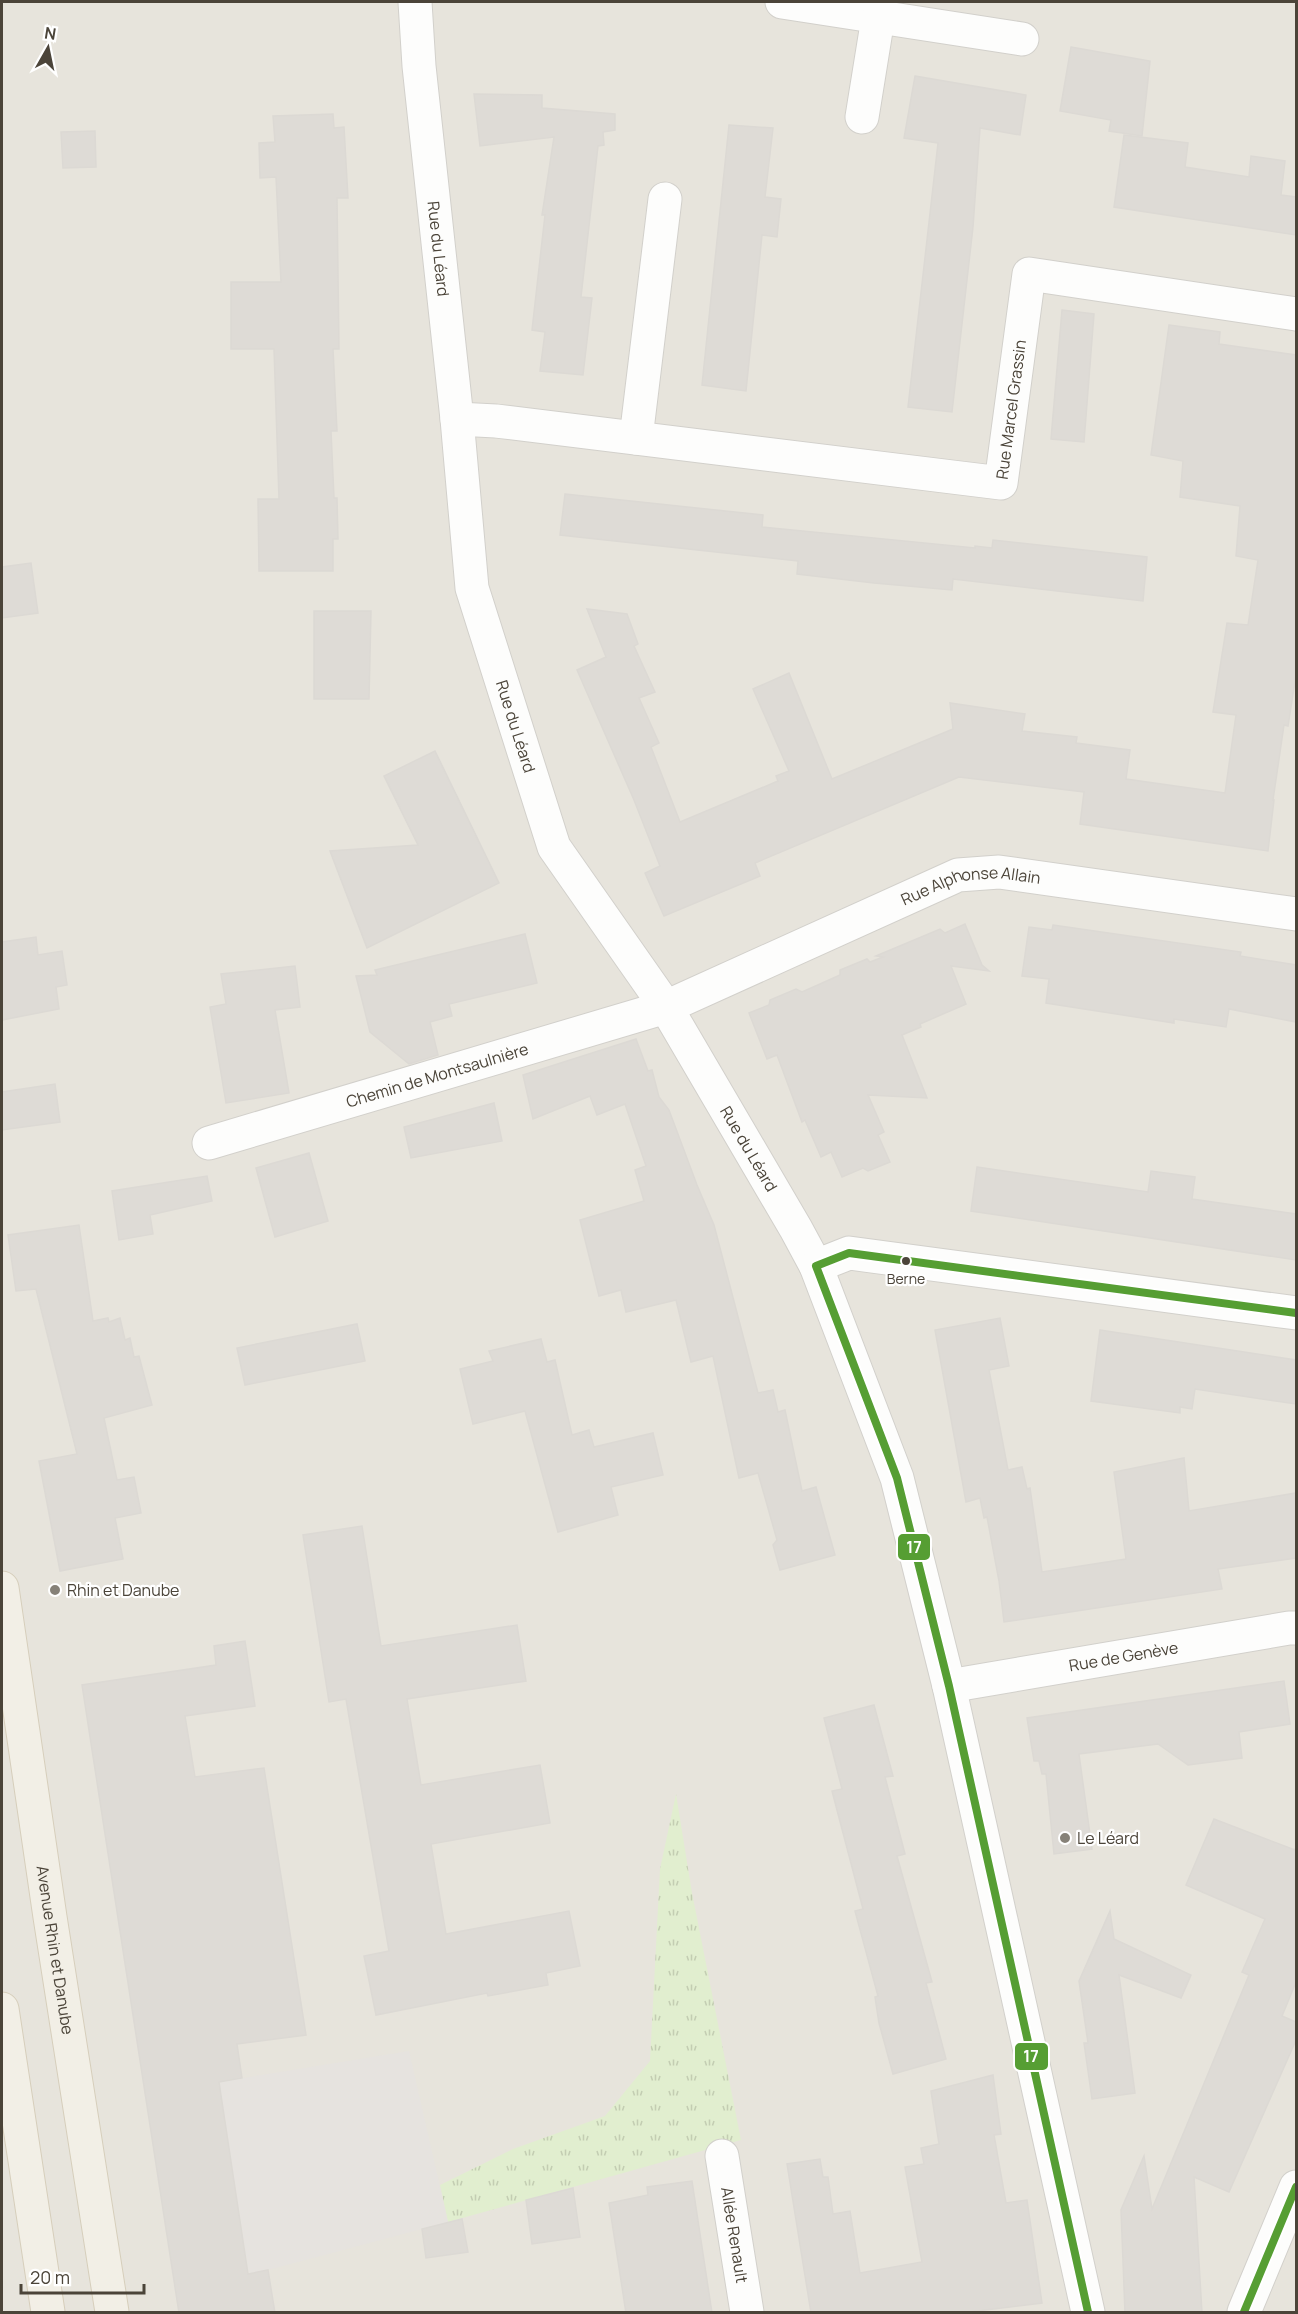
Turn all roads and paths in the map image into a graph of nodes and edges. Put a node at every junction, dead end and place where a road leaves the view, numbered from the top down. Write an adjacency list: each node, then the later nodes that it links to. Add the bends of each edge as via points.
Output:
1 (415, 2): 8 (street, Rue du Léard)
2 (782, 2): 3 (street)
3 (878, 18): 4 (street); 5 (street)
4 (1022, 39)
5 (862, 117)
6 (666, 199): 9 (street)
7 (1296, 314): 9 (street, Rue Marcel Grassin, via 1029,274 1001,483)
8 (457, 419): 9 (street, Rue Marcel Grassin); 11 (street, Rue du Léard, via 472,588 554,847)
9 (636, 438)
10 (1296, 914): 11 (street, Rue Alphonse Allain, via 999,872 958,874)
11 (666, 1007): 12 (street, Chemin de Montsaulnière); 13 (street, Rue du Léard)
12 (209, 1143)
13 (816, 1266): 14 (street, via 849,1253); 17 (street, Rue du Léard, via 897,1478)
14 (1296, 1313)
15 (2, 1588): 22 (main road, Avenue Rhin et Danube)
16 (1296, 1628): 17 (street, Rue de Genève)
17 (949, 1686): 24 (street, Rue du Léard)
18 (2, 2009): 21 (main road)
19 (722, 2156): 23 (street, Allée Renault)
20 (1296, 2187): 25 (street)
21 (48, 2313)
22 (112, 2313)
23 (747, 2313)
24 (1088, 2313)
25 (1244, 2313)

